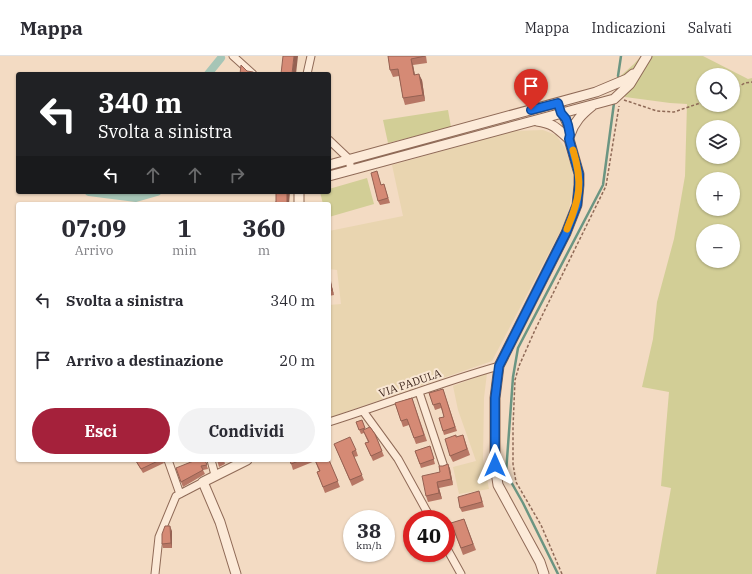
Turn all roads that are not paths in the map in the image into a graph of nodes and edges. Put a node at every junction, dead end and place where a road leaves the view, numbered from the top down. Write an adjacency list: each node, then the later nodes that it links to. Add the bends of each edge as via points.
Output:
1 (233, 56): 5 (street)
2 (311, 56): 6 (street)
3 (647, 56): 4 (street)
4 (639, 70): 7 (street, via 626,79 596,92); 8 (street, via 630,84 614,99)
5 (251, 72)
6 (307, 72)
7 (558, 103): 9 (street); 13 (street)
8 (593, 104): 9 (street); 11 (street, via 575,122)
9 (561, 113): 10 (street); 11 (street, via 566,119)
10 (532, 121): 11 (street, via 547,123); 15 (street)
11 (568, 137): 17 (street, via 579,174 577,205 566,233)
12 (331, 142): 13 (street)
13 (349, 159): 14 (street); 15 (street)
14 (331, 164)
15 (352, 170): 16 (street)
16 (331, 175)
17 (499, 366): 18 (street, VIA PADULA); 33 (street, via 495,398 495,465 498,485)
18 (419, 392): 19 (street, VIA PADULA); 24 (street)
19 (363, 411): 20 (street, VIA PADULA); 28 (street, via 398,459)
20 (331, 421)
21 (169, 462): 27 (street)
22 (212, 462): 25 (street)
23 (243, 462): 25 (street)
24 (444, 467)
25 (215, 475): 26 (street)
26 (203, 482): 27 (street); 31 (street, via 220,522)
27 (180, 494): 30 (street, via 176,496 159,537)
28 (425, 510)
29 (454, 562): 32 (street)
30 (155, 574)
31 (236, 574)
32 (461, 574)
33 (544, 574)

